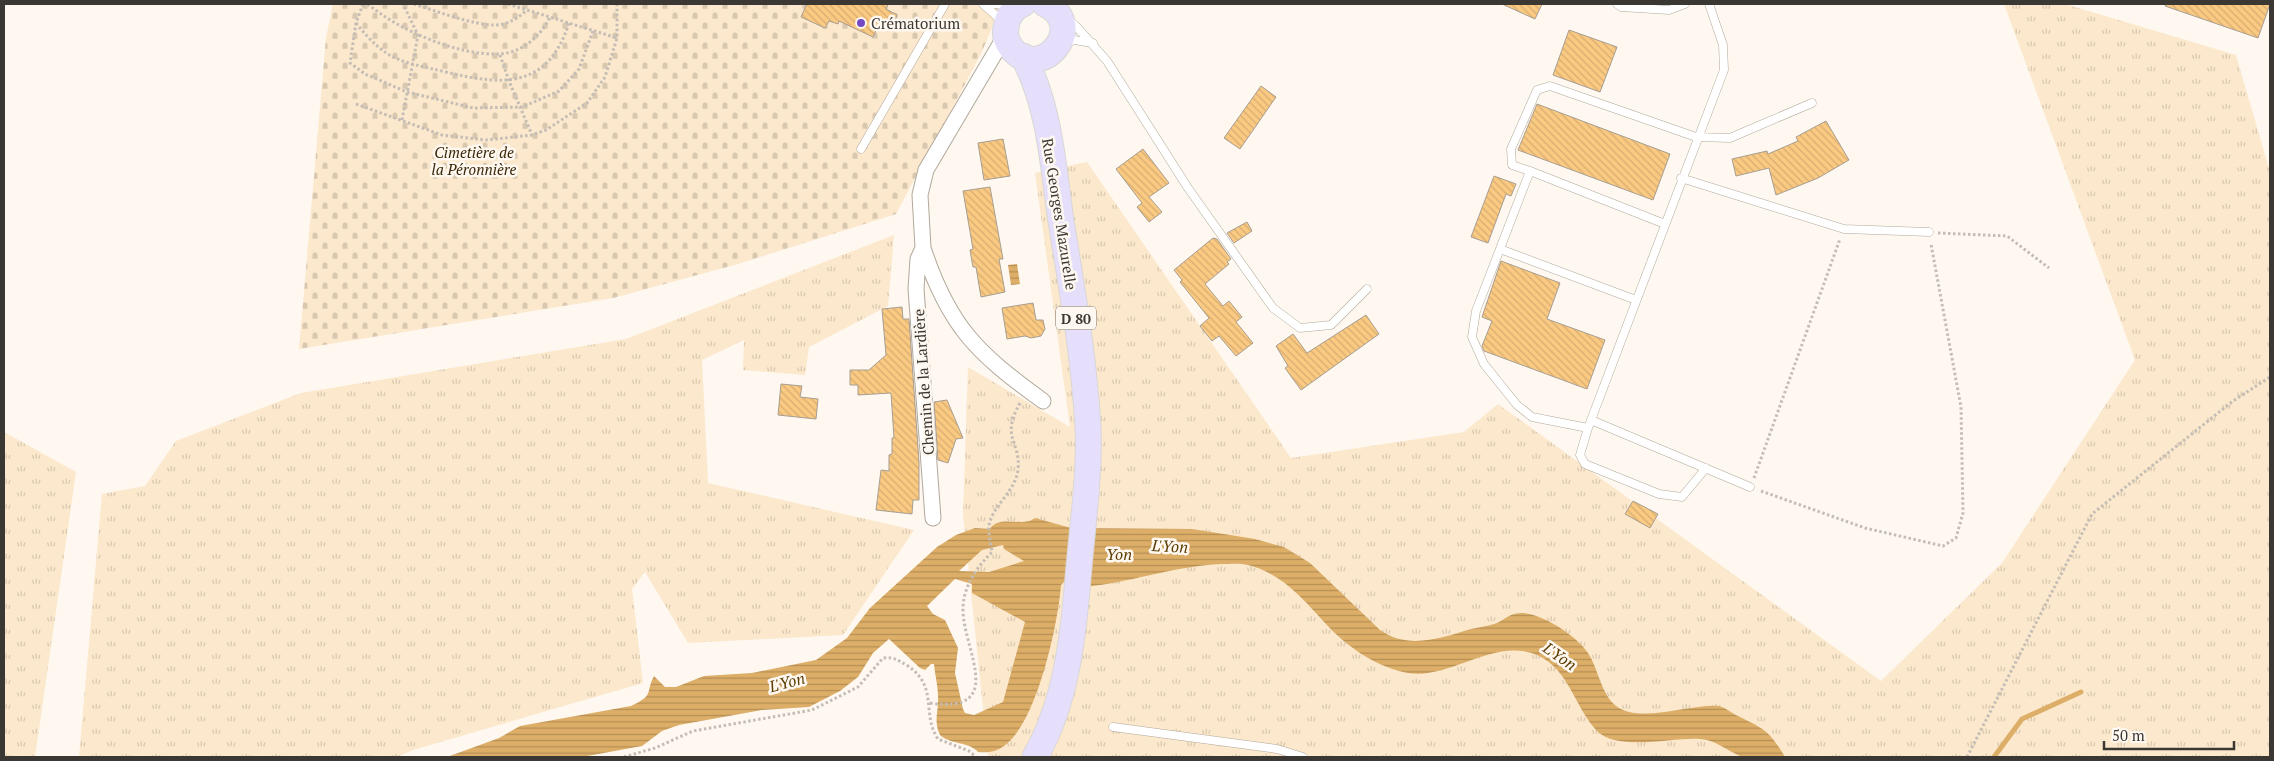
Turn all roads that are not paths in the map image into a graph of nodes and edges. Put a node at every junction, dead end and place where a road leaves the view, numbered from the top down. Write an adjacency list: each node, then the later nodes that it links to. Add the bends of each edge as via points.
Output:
1 (945, 4): 14 (lane)
2 (983, 4): 8 (lane)
3 (991, 4): 8 (lane)
4 (1617, 4): 5 (lane, via 1621,7 1669,10)
5 (1685, 4)
6 (1709, 4): 13 (lane, via 1723,45 1724,70)
7 (1053, 7): 9 (lane); 10 (main road, via 1063,29)
8 (1015, 30): 10 (main road, via 1034,59); 12 (main road, D 80); 19 (street, Chemin de la Lardière, via 986,69 926,170 920,196)
9 (1093, 43): 10 (lane, via 1074,40); 21 (lane, via 1188,188 1273,308 1300,328 1331,324)
10 (1054, 50): 12 (main road, D 80)
11 (1812, 103): 13 (lane, via 1730,138)
12 (1047, 126): 30 (main road, Rue Georges Mazurelle / D 80, via 1083,364 1088,429 1077,590 1064,677 1057,706)
13 (1696, 137): 15 (lane, via 1550,86 1537,90 1511,149 1512,165); 16 (lane)
14 (861, 149)
15 (1530, 171): 17 (lane); 20 (lane)
16 (1681, 178): 17 (lane); 18 (lane, via 1844,229)
17 (1665, 224): 22 (lane)
18 (1929, 232)
19 (923, 248): 23 (street, Chemin de la Lardière, via 950,313 965,335 986,358); 28 (street, Chemin de la Lardière, via 918,259 916,289)
20 (1500, 249): 22 (lane); 25 (lane, via 1476,311 1472,337 1484,364 1517,405 1532,417)
21 (1367, 289)
22 (1636, 300): 24 (lane)
23 (1043, 400)
24 (1591, 420): 25 (lane); 26 (lane)
25 (1588, 428): 26 (lane, via 1580,455 1585,464 1659,494 1682,497)
26 (1706, 468): 27 (lane)
27 (1750, 487)
28 (933, 518)
29 (1113, 727): 31 (lane, via 1277,749)
30 (1036, 757)
31 (1303, 757)

